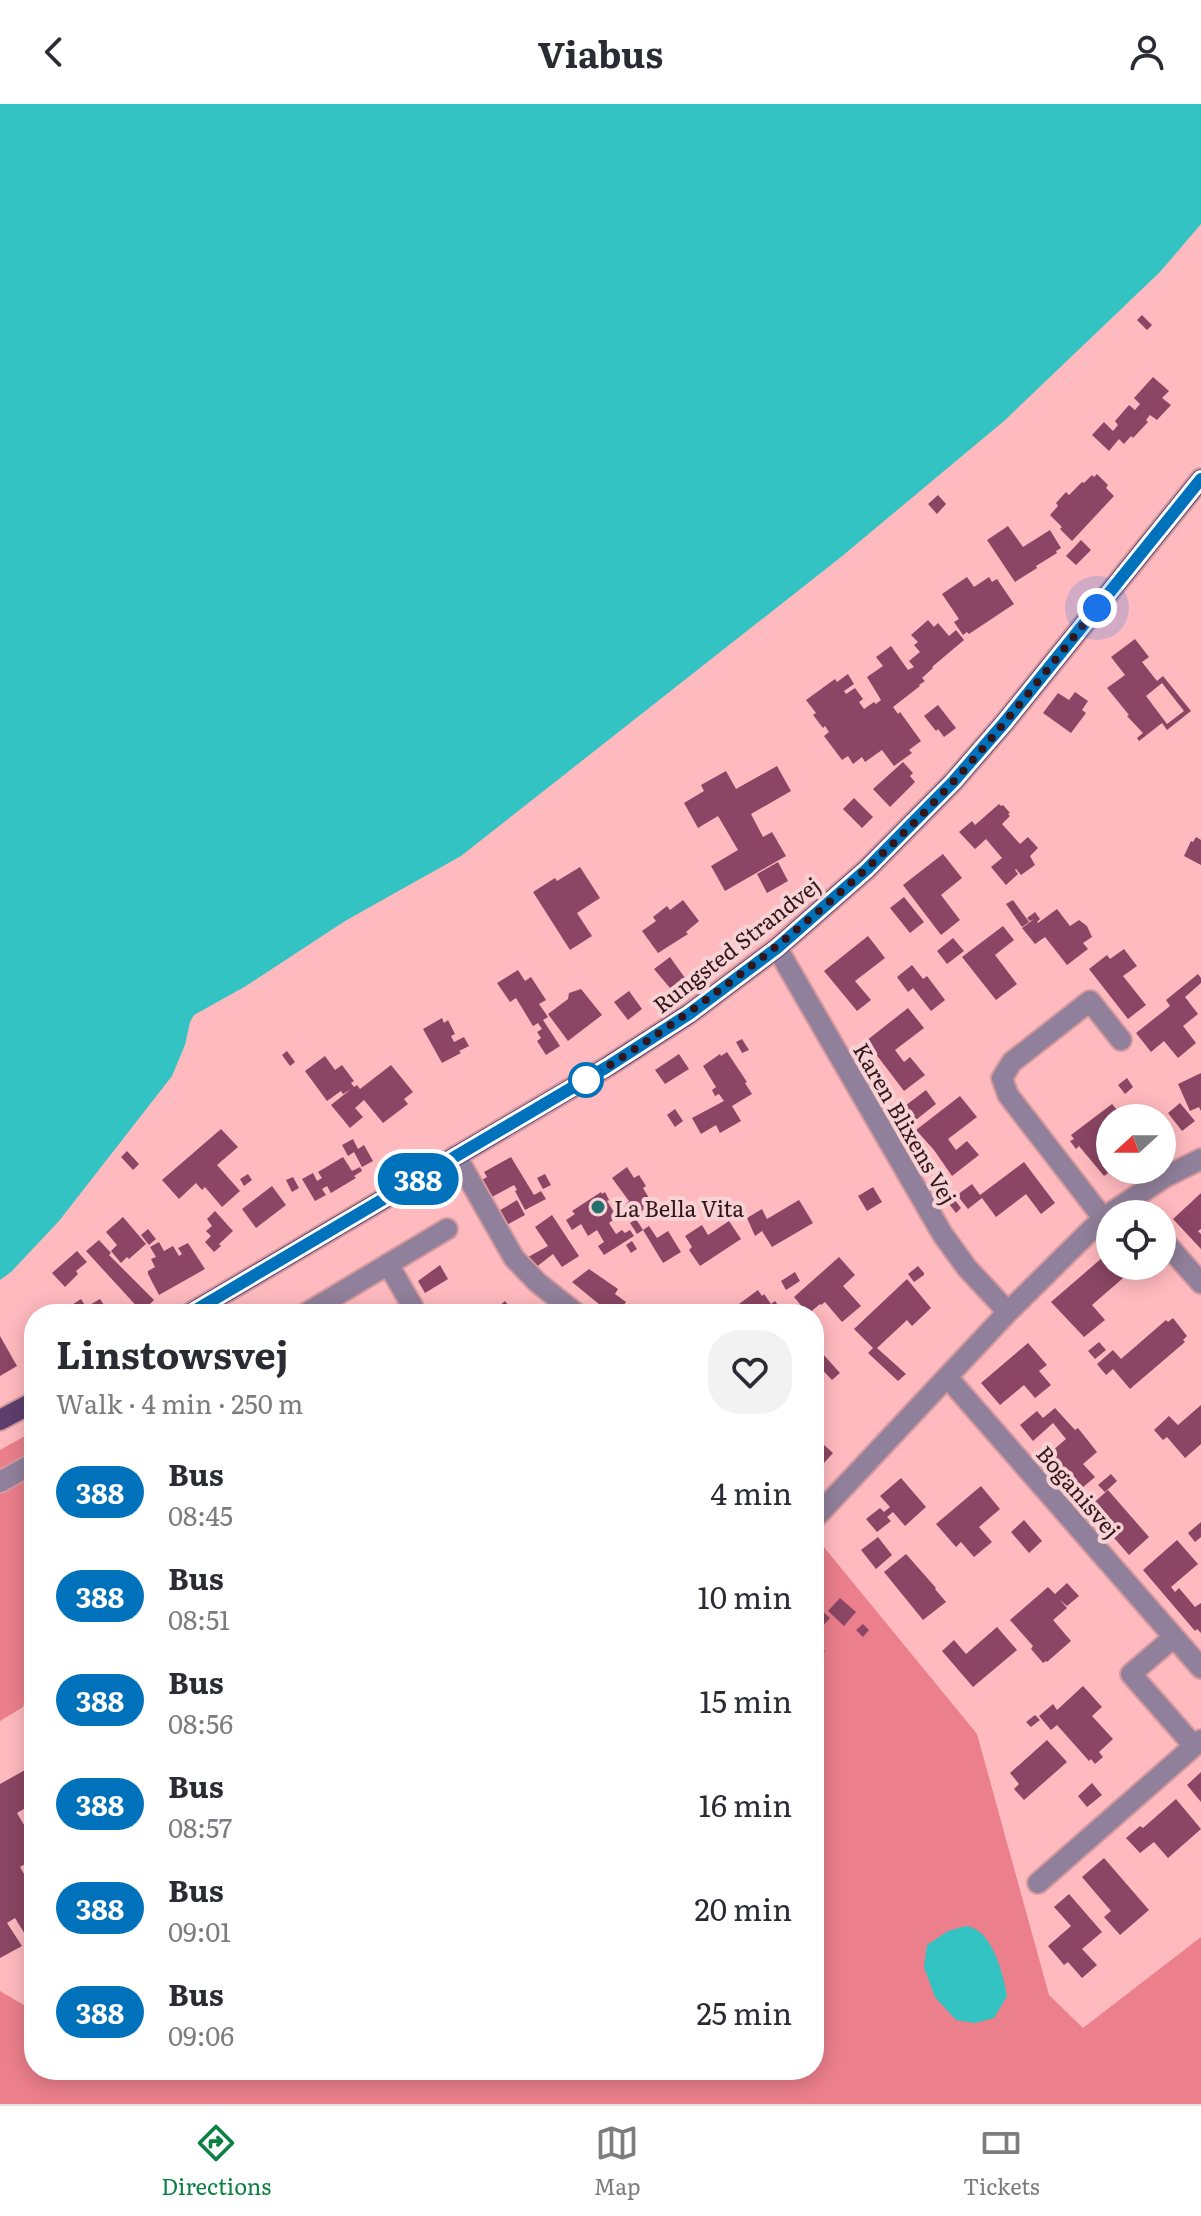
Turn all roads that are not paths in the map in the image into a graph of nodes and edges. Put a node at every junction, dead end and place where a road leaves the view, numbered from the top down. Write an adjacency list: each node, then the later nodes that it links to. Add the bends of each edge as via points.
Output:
1 (1201, 479): 2 (main road, Rungsted Strandvej, via 953,782 867,869)
2 (777, 948): 4 (main road, Rungsted Strandvej, via 689,1014); 17 (street, Karen Blixens Vej, via 943,1235)
3 (1121, 1040): 7 (street, via 1090,1001 1012,1062 1002,1078 1008,1095)
4 (456, 1156): 13 (main road, Rungsted Strandvej); 16 (street, via 514,1258)
5 (1201, 1159): 6 (street, via 1165,1177)
6 (1141, 1200)
7 (1096, 1209)
8 (1096, 1225): 17 (street)
9 (447, 1229): 11 (street)
10 (1176, 1255): 12 (street)
11 (388, 1264): 14 (street); 15 (street)
12 (1201, 1283)
13 (206, 1304)
14 (322, 1304)
15 (407, 1304)
16 (564, 1304)
17 (1008, 1312): 18 (street)
18 (948, 1378): 23 (street); 24 (street, Boganisvej)
19 (24, 1407): 20 (main road)
20 (0, 1420)
21 (24, 1469): 22 (street)
22 (0, 1482)
23 (824, 1508)
24 (1174, 1637): 25 (street, Boganisvej); 26 (street, via 1131,1674)
25 (1201, 1668)
26 (1197, 1743): 27 (street)
27 (1038, 1883)

